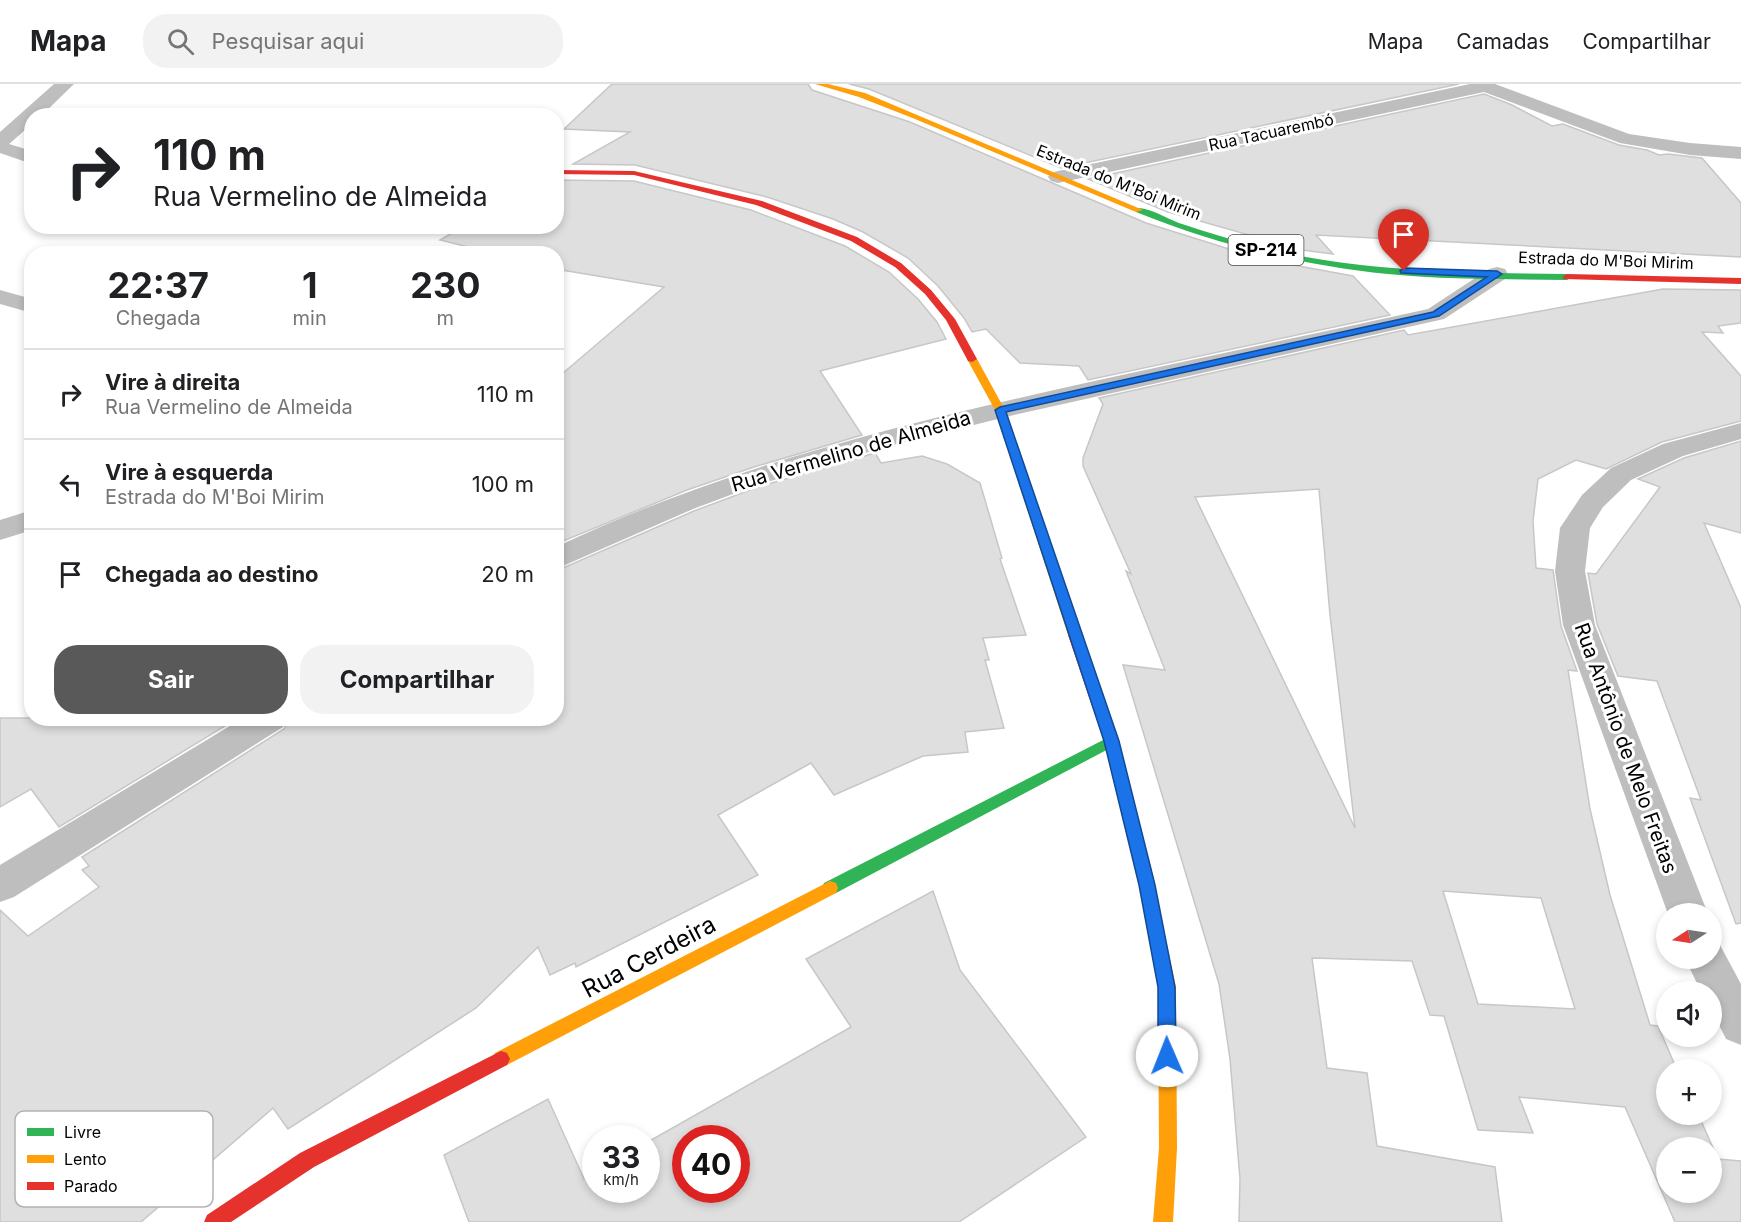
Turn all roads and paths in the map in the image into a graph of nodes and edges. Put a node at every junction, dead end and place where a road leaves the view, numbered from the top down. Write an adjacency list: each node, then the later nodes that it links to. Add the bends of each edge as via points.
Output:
1 (64, 84): 4 (street)
2 (819, 84): 11 (street, Estrada do M'Boi Mirim / SP-214, via 862,95)
3 (1481, 85): 8 (street, Rua Tacuarembó, via 1604,132 1690,149); 11 (street, Rua Tacuarembó)
4 (38, 108)
5 (24, 120): 6 (street)
6 (0, 142)
7 (0, 147): 9 (street)
8 (1741, 153)
9 (24, 155)
10 (564, 172): 16 (street, via 634,173 694,186 759,203 854,240 898,265 928,292 950,319)
11 (1058, 177): 12 (street, Estrada do M'Boi Mirim / SP-214, via 1159,219 1301,259 1425,273)
12 (1497, 274): 13 (street, Estrada do M'Boi Mirim / SP-214); 16 (street, Rua Vermelino de Almeida, via 1436,314)
13 (1741, 281)
14 (0, 297): 15 (street)
15 (24, 304)
16 (1000, 410): 20 (street, Rua Vermelino de Almeida, via 768,471 694,497); 22 (street)
17 (1741, 431): 24 (street, Rua Antônio de Melo Freitas, via 1673,450 1621,474 1592,501 1575,528 1570,571 1579,625)
18 (24, 522): 19 (street)
19 (0, 531)
20 (564, 555)
21 (258, 726): 23 (street)
22 (1112, 741): 27 (street, Rua Cerdeira, via 307,1160); 28 (street, via 1167,987 1168,1148)
23 (0, 885)
24 (1684, 903)
25 (1711, 969): 26 (street)
26 (1741, 1025)
27 (214, 1222)
28 (1163, 1222)

